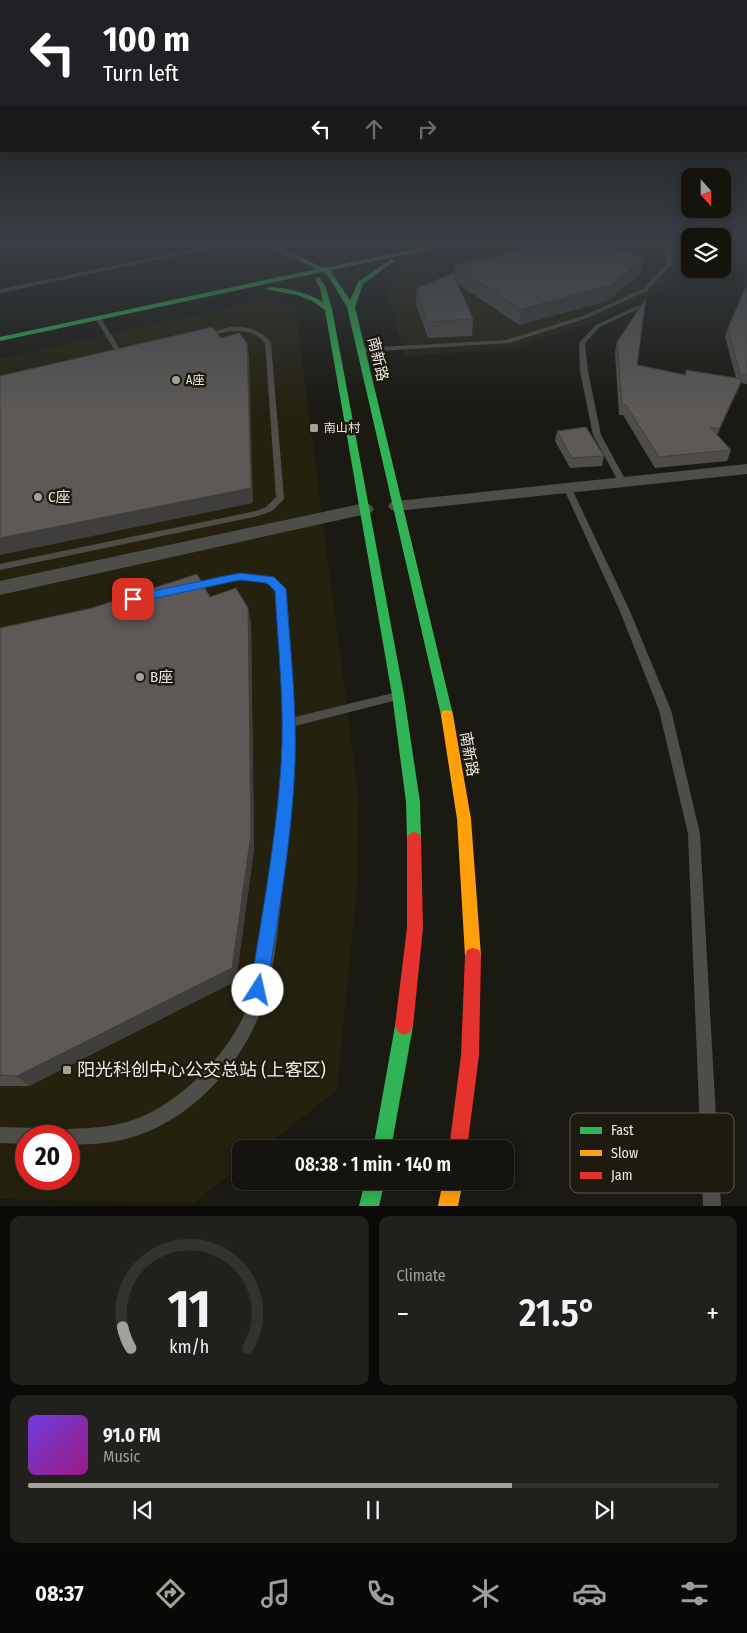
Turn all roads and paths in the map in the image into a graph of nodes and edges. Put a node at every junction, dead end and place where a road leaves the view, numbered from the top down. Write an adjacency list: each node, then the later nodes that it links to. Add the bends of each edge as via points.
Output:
1 (195, 297): 10 (main road)
2 (312, 297): 9 (main road)
3 (325, 297): 9 (main road)
4 (347, 297): 7 (main road, 南新路)
5 (353, 297): 7 (main road)
6 (629, 297): 13 (lane, via 585,317 507,342)
7 (351, 306): 13 (main road, 南新路)
8 (639, 307): 18 (lane, via 598,326 582,344 597,436)
9 (328, 309): 21 (main road)
10 (98, 318): 12 (main road); 15 (lane)
11 (196, 337): 22 (lane, via 244,329 257,332 268,343 280,498 276,503 258,513)
12 (0, 339)
13 (360, 350): 20 (main road, 南新路)
14 (130, 352): 15 (lane)
15 (120, 354): 16 (lane)
16 (111, 356)
17 (747, 469): 18 (street)
18 (622, 482): 19 (street)
19 (567, 487): 20 (street); 27 (lane, via 624,609 665,710 694,834)
20 (397, 506): 32 (main road, 南新路, via 444,703 458,771 467,844 472,910 472,989 466,1099)
21 (365, 509): 23 (street); 25 (main road)
22 (0, 567)
23 (0, 588)
24 (181, 589): 26 (lane, via 240,576 261,578 276,584 282,596)
25 (398, 695): 26 (lane); 31 (main road, via 413,802 415,928 408,1006)
26 (289, 723): 30 (lane, via 284,825 256,1004 237,1041 212,1074 185,1100 142,1125 103,1136)
27 (708, 1113)
28 (0, 1134): 29 (lane)
29 (15, 1135)
30 (80, 1137)
31 (384, 1140)
32 (459, 1140)
33 (373, 1190): 36 (main road)
34 (451, 1190): 37 (main road)
35 (711, 1193): 38 (lane)
36 (369, 1206)
37 (448, 1206)
38 (712, 1206)

